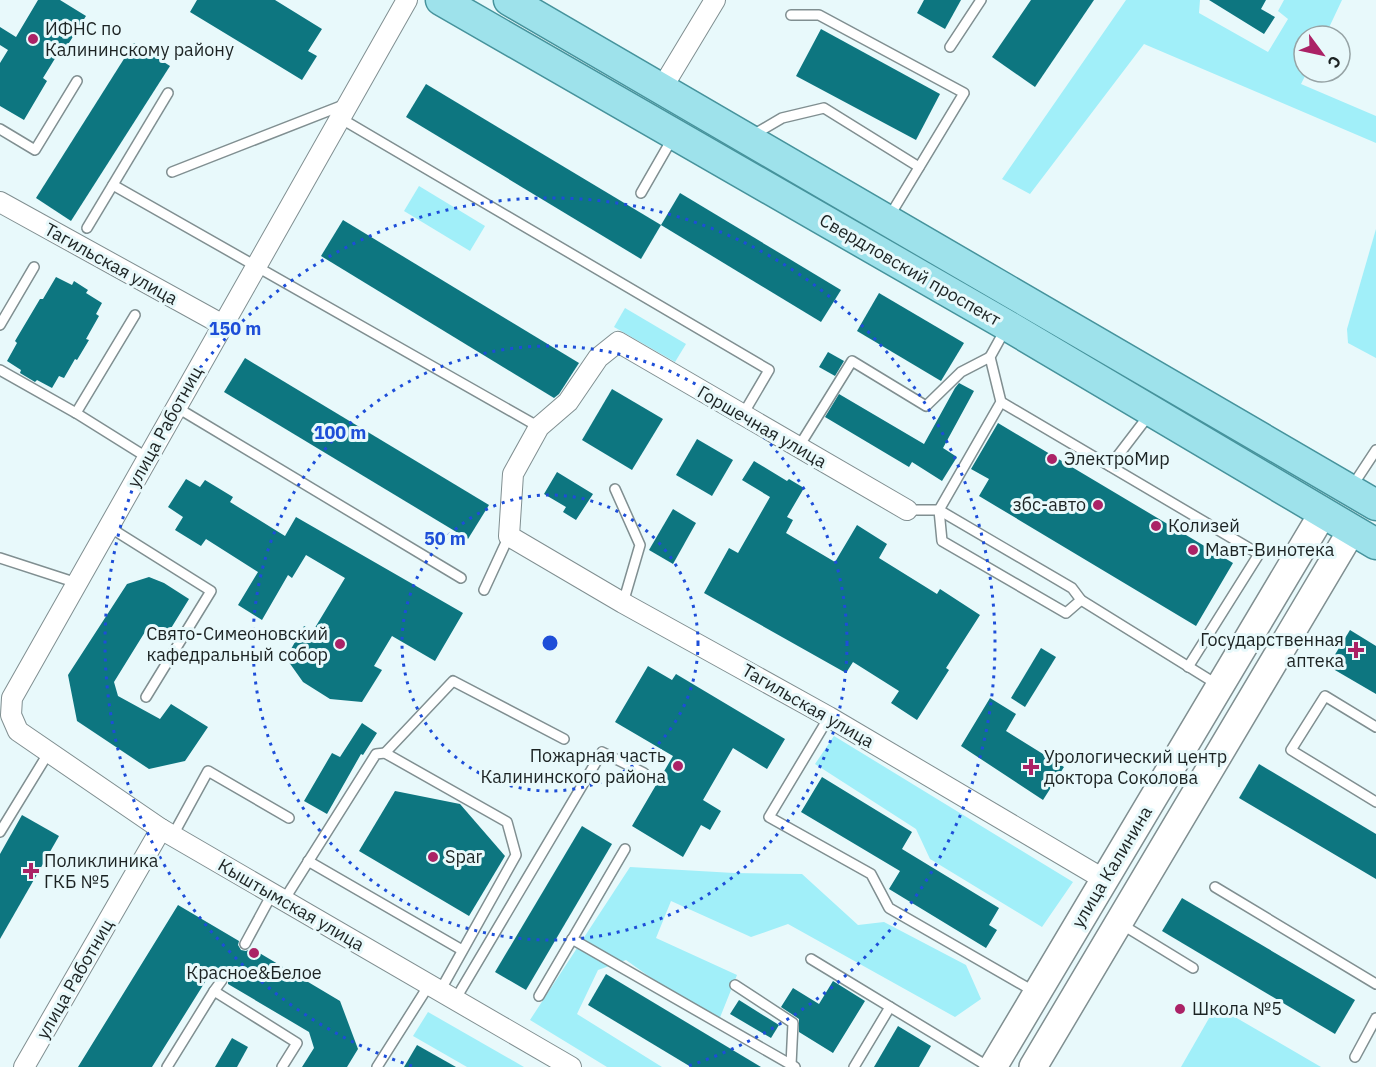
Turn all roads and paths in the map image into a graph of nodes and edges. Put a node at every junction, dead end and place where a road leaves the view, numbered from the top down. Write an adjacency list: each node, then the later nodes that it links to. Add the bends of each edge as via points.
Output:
1 (407, 0): 11 (street, улица Работниц)
2 (441, 0): 13 (main road, Свердловский проспект)
3 (509, 0): 9 (main road, Свердловский проспект)
4 (715, 0): 9 (street)
5 (981, 0): 7 (lane)
6 (792, 15): 15 (lane, via 819,15 964,93)
7 (950, 47)
8 (77, 81): 12 (lane, via 35,150)
9 (662, 88): 14 (main road, Свердловский проспект)
10 (168, 93): 17 (lane)
11 (344, 110): 16 (lane); 22 (street, улица Работниц); 34 (lane, via 769,370)
12 (0, 129)
13 (675, 134): 18 (lane); 27 (main road, Свердловский проспект)
14 (748, 138): 15 (lane, via 782,118 824,108); 20 (main road, Свердловский проспект)
15 (919, 167): 20 (lane)
16 (172, 172)
17 (113, 184): 21 (lane); 22 (lane)
18 (640, 193)
19 (0, 202): 26 (street, Тагильская улица)
20 (887, 219): 41 (main road, Свердловский проспект)
21 (87, 228)
22 (257, 265): 26 (street, улица Работниц); 35 (lane)
23 (34, 267): 25 (lane)
24 (135, 315): 33 (lane)
25 (0, 325)
26 (223, 325): 31 (street, улица Работниц)
27 (1008, 326): 28 (lane); 32 (main road, Свердловский проспект)
28 (990, 357): 30 (lane); 36 (lane, via 961,372 926,406 852,361)
29 (0, 370): 33 (lane)
30 (1001, 402): 39 (lane); 44 (lane)
31 (176, 407): 38 (street, улица Работниц); 50 (lane)
32 (1152, 411): 39 (lane); 45 (main road, Свердловский проспект)
33 (76, 414): 38 (lane)
34 (742, 416): 35 (street, Горшечная улица, via 618,342 598,358 568,402); 36 (street, Горшечная улица)
35 (539, 427): 47 (street, via 513,474)
36 (798, 447): 43 (street, Горшечная улица)
37 (1376, 450): 41 (lane)
38 (148, 458): 46 (street, улица Работниц)
39 (1110, 466): 55 (lane, via 1259,554)
40 (615, 489): 54 (lane, via 640,545)
41 (1350, 490): 42 (main road, Свердловский проспект); 45 (main road); 48 (main road)
42 (1376, 505)
43 (907, 510): 44 (lane)
44 (939, 510): 53 (lane, via 1072,588); 53 (lane, via 942,541 1066,613)
45 (1323, 513): 48 (main road, Свердловский проспект); 56 (main road, улица Калинина)
46 (109, 527): 51 (street, улица Работниц); 58 (lane, via 211,591)
47 (509, 536): 52 (lane); 54 (street, Тагильская улица)
48 (1364, 537): 75 (main road, улица Калинина)
49 (0, 558): 51 (lane)
50 (461, 578)
51 (77, 583): 57 (street, улица Работниц)
52 (484, 590)
53 (1081, 600): 55 (lane)
54 (622, 603): 59 (street, Тагильская улица)
55 (1188, 667): 56 (lane)
56 (1220, 686): 72 (main road, улица Калинина)
57 (6, 697): 61 (street, улица Работниц)
58 (146, 697)
59 (829, 717): 72 (street, Тагильская улица); 86 (lane, via 769,817 871,874 889,908)
60 (1376, 727): 66 (lane, via 1325,696 1291,750)
61 (18, 731): 63 (street, Кыштымская улица)
62 (564, 739): 64 (lane, via 453,681)
63 (49, 752): 68 (lane); 69 (street, Кыштымская улица)
64 (385, 753): 71 (lane, via 376,754); 78 (lane, via 507,822 516,855)
65 (644, 773): 85 (lane, via 602,752)
66 (1376, 802)
67 (289, 818): 69 (lane, via 208,771)
68 (0, 832)
69 (167, 832): 74 (street, Кыштымская улица); 92 (street, улица Работниц)
70 (625, 849): 76 (lane)
71 (308, 861): 74 (lane); 78 (lane)
72 (1104, 880): 86 (main road, улица Калинина)
73 (1215, 887): 82 (lane)
74 (278, 897): 77 (lane); 85 (street, Кыштымская улица)
75 (1119, 923): 80 (lane); 99 (main road, улица Калинина)
76 (572, 939): 87 (lane); 91 (lane)
77 (245, 944)
78 (462, 950): 85 (lane)
79 (811, 959): 88 (lane)
80 (1193, 968)
81 (222, 980): 84 (lane)
82 (1376, 984)
83 (735, 985): 91 (lane, via 793,1023)
84 (214, 991): 93 (lane); 94 (lane, via 297,1042)
85 (442, 992): 95 (lane); 96 (street, Кыштымская улица)
86 (1038, 993): 98 (main road, улица Калинина)
87 (539, 996)
88 (890, 1007): 97 (lane); 98 (lane)
89 (1376, 1018): 90 (lane)
90 (1355, 1057)
91 (793, 1066)
92 (24, 1067)
93 (167, 1067)
94 (282, 1067)
95 (377, 1067)
96 (571, 1067)
97 (854, 1067)
98 (991, 1067)
99 (1033, 1067)

